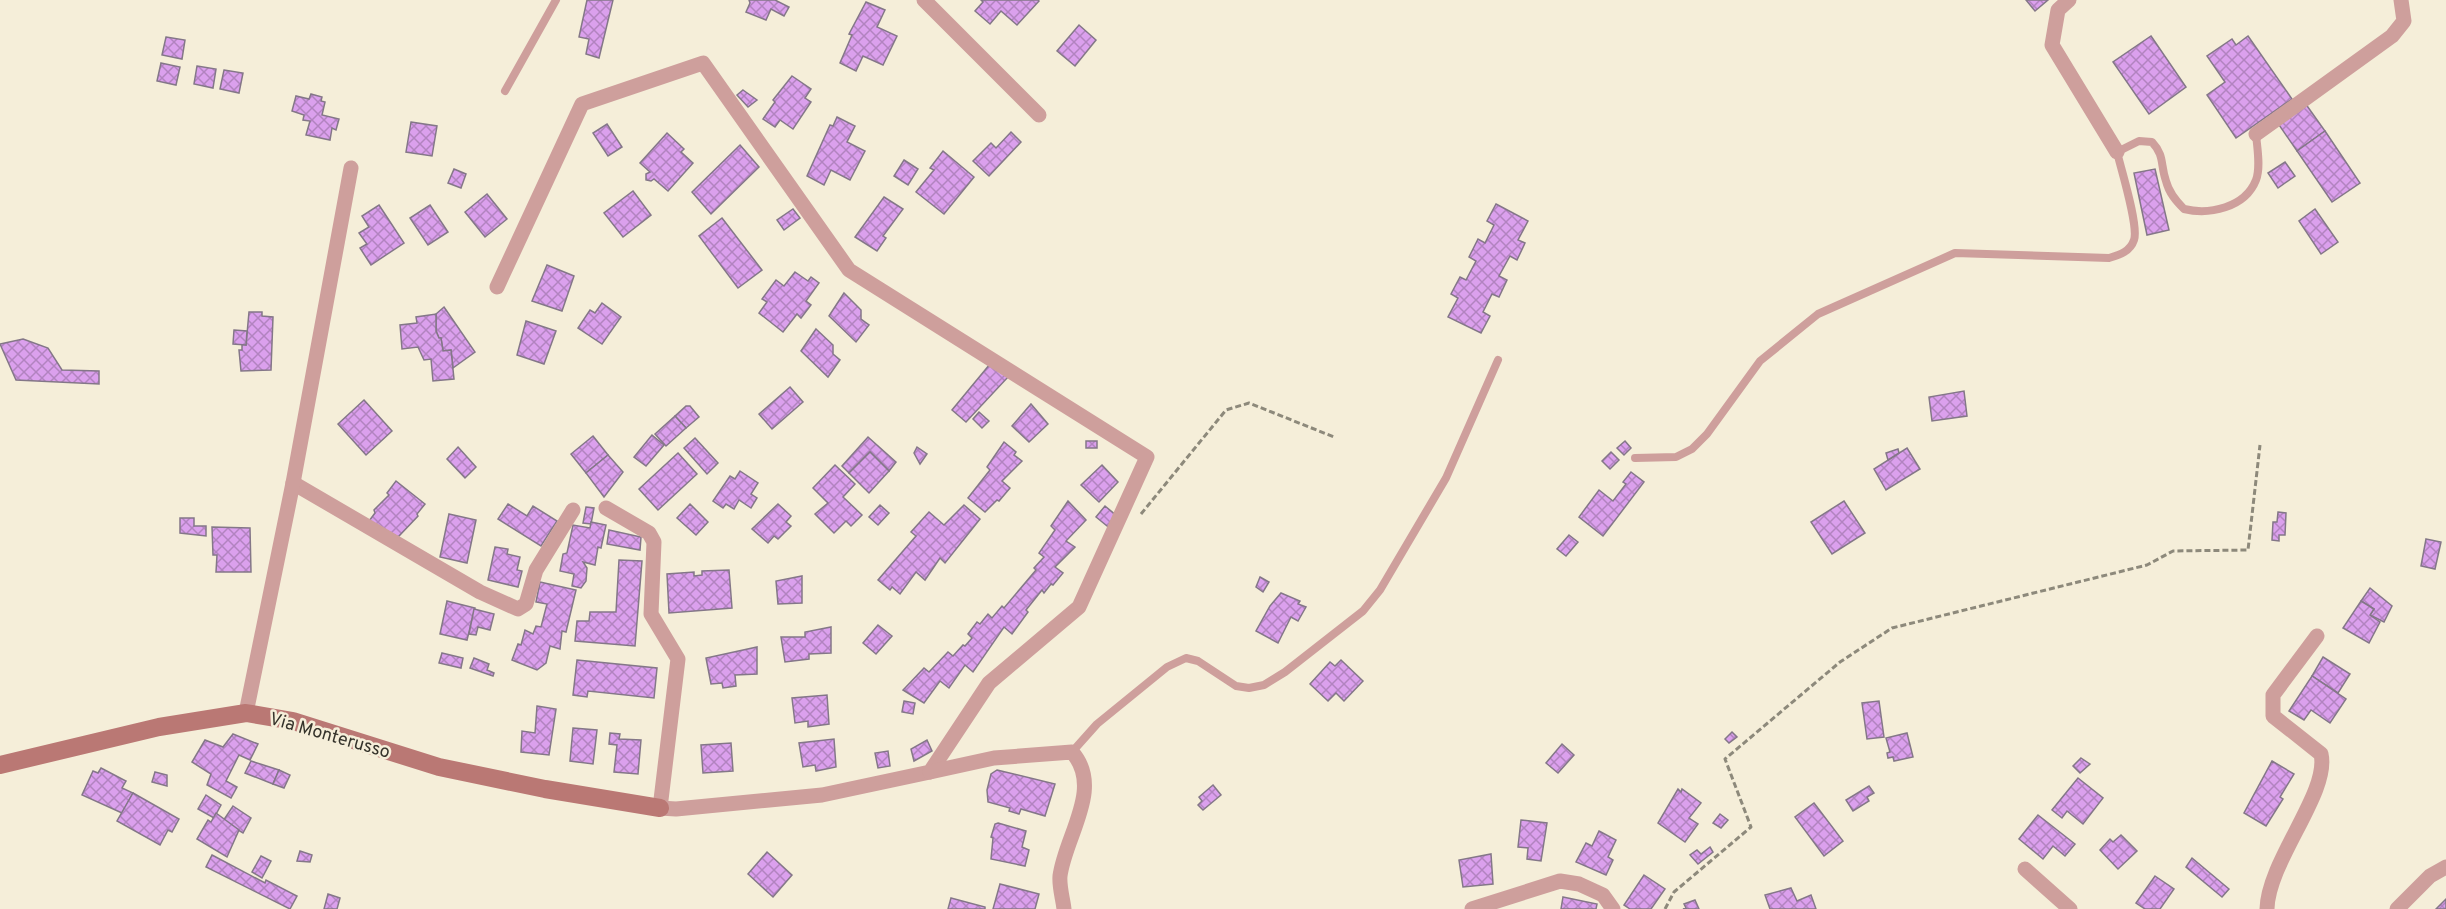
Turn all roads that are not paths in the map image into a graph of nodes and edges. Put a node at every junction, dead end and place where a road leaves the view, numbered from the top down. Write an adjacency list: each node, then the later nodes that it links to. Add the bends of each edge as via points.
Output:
1 (556, 0): 5 (lane)
2 (924, 0): 6 (street)
3 (2069, 0): 8 (street, via 2058,10 2052,45)
4 (2401, 0): 7 (street, via 2404,21 2392,36)
5 (505, 91)
6 (1039, 116)
7 (2256, 134): 8 (lane, via 2256,180 2241,200 2214,212 2184,209 2172,196 2165,181 2161,152 2152,142 2139,141)
8 (2117, 152): 12 (lane, via 2133,219 2134,239 2124,254 2109,258 1955,253 1818,314 1760,361 1692,449 1676,457)
9 (351, 168): 13 (street)
10 (497, 287): 20 (street, via 582,104 703,63 849,270 1148,458 1079,607 989,683)
11 (1498, 360): 18 (lane, via 1446,478 1364,611 1264,685 1236,686 1198,661 1186,658 1167,667 1097,724)
12 (1635, 458)
13 (293, 483): 15 (street, via 480,592 518,609 526,604 536,570); 17 (street)
14 (606, 508): 21 (street, via 649,533 654,542 651,614 678,659)
15 (573, 510)
16 (2317, 636): 28 (street, via 2273,695 2272,716 2322,754 2323,760 2316,788 2279,861)
17 (246, 713): 19 (street, Via Monterusso, via 159,727); 21 (street, Via Monterusso, via 293,721 439,767)
18 (1072, 752): 20 (street, via 994,758); 24 (street, via 1082,763 1085,787 1060,879)
19 (0, 765)
20 (930, 772): 21 (street, via 822,795)
21 (660, 808)
22 (2446, 867): 29 (street, via 2430,876)
23 (2025, 869): 27 (street)
24 (1064, 909)
25 (1472, 909): 26 (street, via 1560,881 1579,884 1603,895)
26 (1613, 909)
27 (2070, 909)
28 (2268, 909)
29 (2397, 909)

